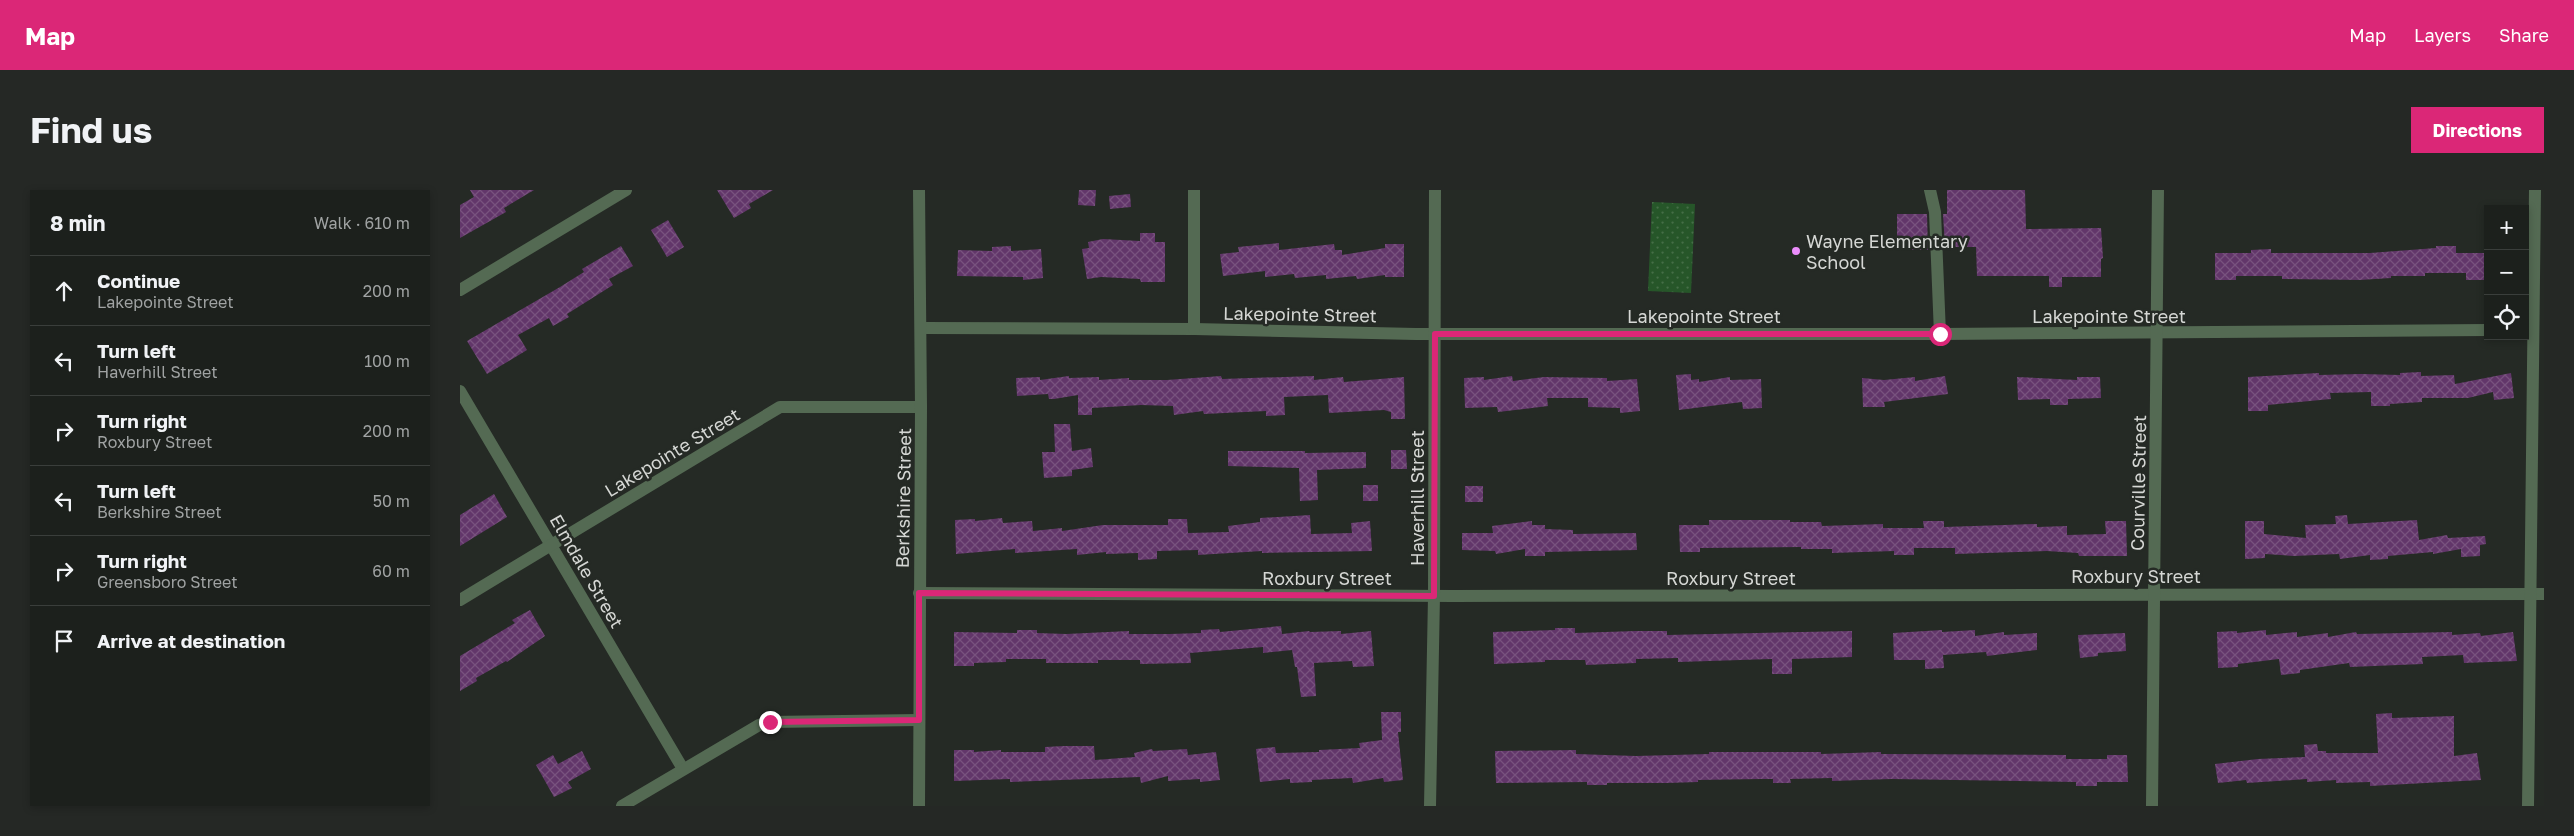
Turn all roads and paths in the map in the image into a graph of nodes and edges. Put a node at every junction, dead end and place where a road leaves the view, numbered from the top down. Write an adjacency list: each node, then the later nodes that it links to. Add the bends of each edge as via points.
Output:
1 (626, 190): 8 (street)
2 (919, 190): 9 (street, Berkshire Street)
3 (1194, 190): 10 (street)
4 (1435, 190): 13 (street, Haverhill Street)
5 (1930, 190): 14 (street, via 1935,212)
6 (2158, 190): 15 (street, Courville Street)
7 (2535, 190): 11 (street)
8 (460, 290)
9 (921, 328): 10 (street, Lakepointe Street); 17 (street, Berkshire Street)
10 (1194, 329): 13 (street, Lakepointe Street)
11 (2534, 329): 21 (street)
12 (2484, 330): 15 (street, Lakepointe Street)
13 (1435, 334): 14 (street, Lakepointe Street); 23 (street, Haverhill Street)
14 (1940, 334): 15 (street, Lakepointe Street)
15 (2158, 334): 20 (street, Courville Street)
16 (460, 391): 18 (street, Elmdale Street)
17 (921, 407): 18 (street, Lakepointe Street, via 780,407); 19 (street, Berkshire Street)
18 (551, 545): 24 (street, Lakepointe Street); 26 (street, Elmdale Street)
19 (919, 593): 23 (street, Roxbury Street); 25 (street, Berkshire Street)
20 (2153, 594): 21 (street, Roxbury Street); 23 (street, Roxbury Street); 30 (street, Courville Street)
21 (2529, 594): 22 (street, Roxbury Street); 31 (street)
22 (2544, 594)
23 (1434, 596): 29 (street, Haverhill Street)
24 (460, 600)
25 (919, 720): 26 (street, via 759,724); 28 (street, Berkshire Street)
26 (683, 770): 27 (street)
27 (622, 806)
28 (918, 806)
29 (1430, 806)
30 (2152, 806)
31 (2528, 806)

